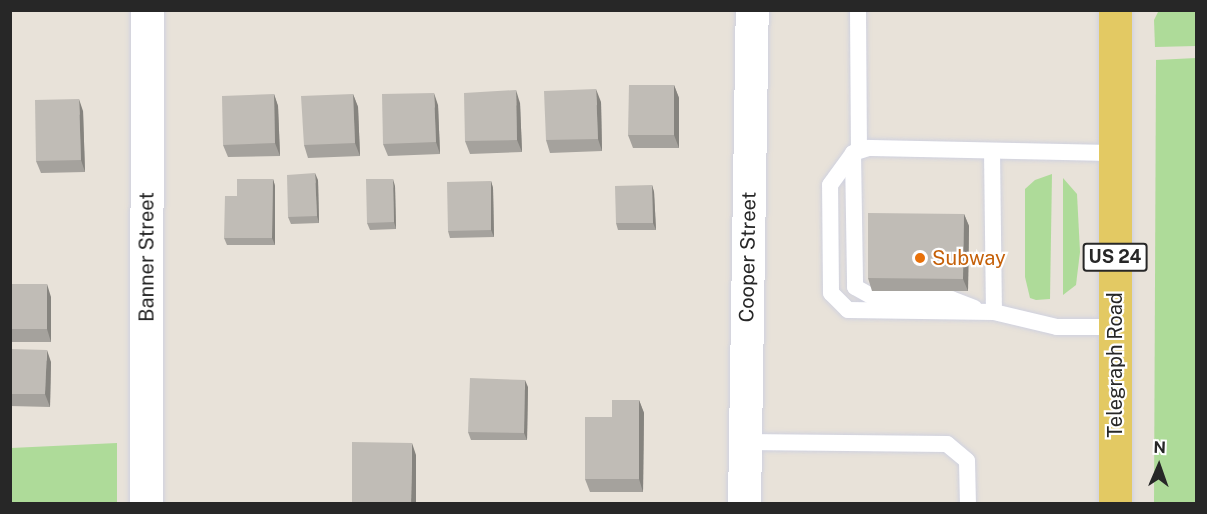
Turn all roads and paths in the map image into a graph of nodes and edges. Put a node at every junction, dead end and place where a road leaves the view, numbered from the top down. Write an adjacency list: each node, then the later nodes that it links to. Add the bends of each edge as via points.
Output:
1 (147, 10): 11 (street, Banner Street)
2 (752, 10): 10 (street, Cooper Street)
3 (858, 10): 5 (lane)
4 (1115, 10): 7 (main road, Telegraph Road / US 24)
5 (856, 151): 6 (lane); 8 (lane, via 855,287 873,297 951,299); 8 (lane, via 830,185 831,293 848,310)
6 (992, 151): 7 (lane); 8 (lane)
7 (1115, 153): 9 (main road, Telegraph Road / US 24)
8 (988, 312): 9 (lane, via 1057,327)
9 (1115, 327): 14 (main road, Telegraph Road / US 24)
10 (745, 442): 12 (street, Cooper Street); 13 (lane, via 947,444 967,461)
11 (146, 504)
12 (744, 504)
13 (968, 504)
14 (1115, 504)

